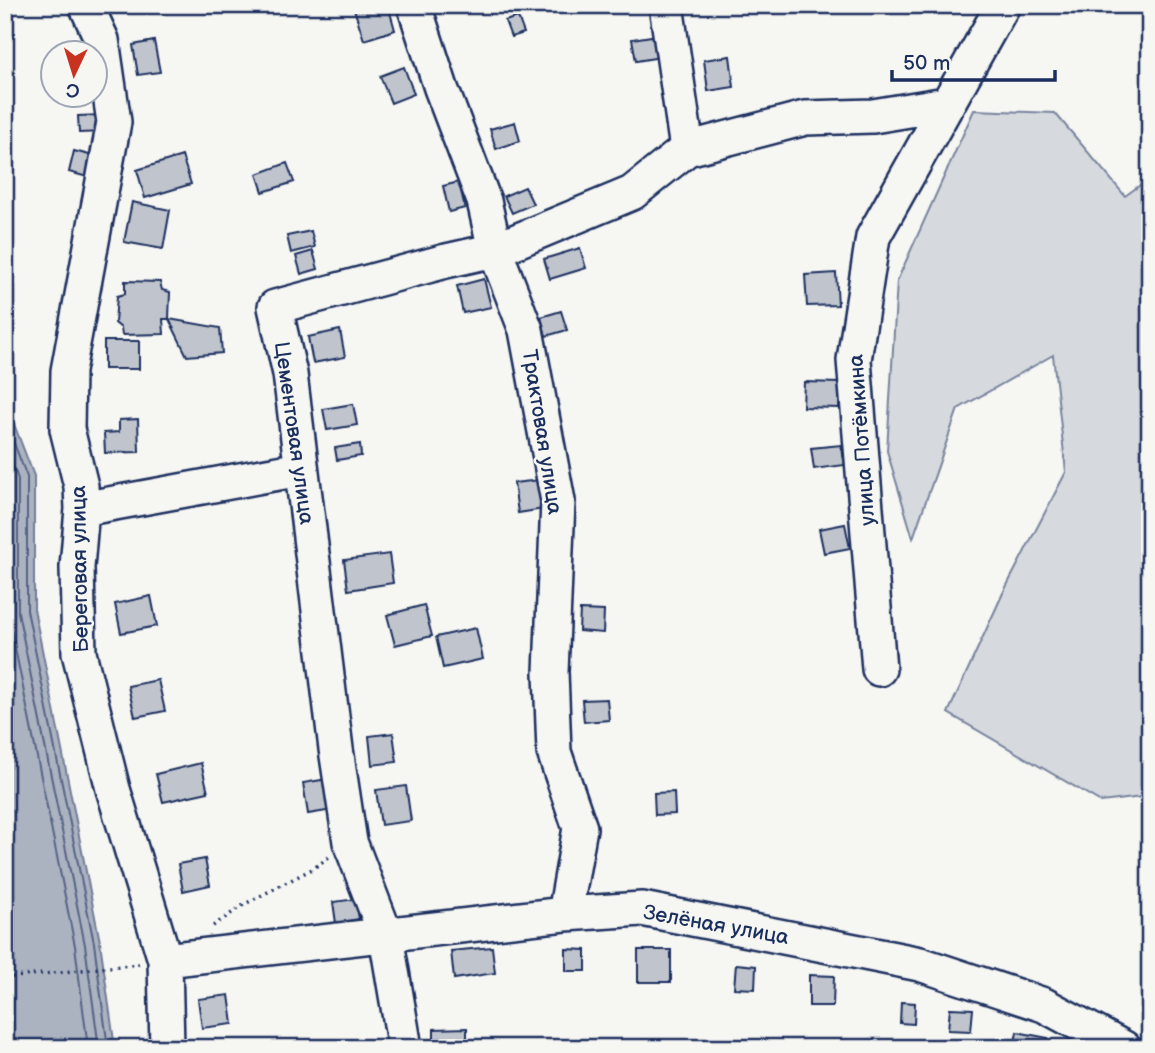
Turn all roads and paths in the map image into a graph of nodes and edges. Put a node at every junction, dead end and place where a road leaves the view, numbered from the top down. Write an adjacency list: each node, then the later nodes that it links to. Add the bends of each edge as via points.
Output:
1 (86, 5): 9 (street, Береговая улица, via 102,40 114,121 68,371 67,429)
2 (414, 5): 7 (street, Трактовая улица, via 484,201)
3 (666, 5): 6 (street)
4 (1003, 5): 5 (street, улица Потёмкина)
5 (946, 104): 6 (street, Цементовая улица, via 873,116 805,118); 10 (street, улица Потёмкина, via 873,237 854,360)
6 (687, 149): 7 (street, Цементовая улица, via 632,193)
7 (495, 250): 8 (street, Цементовая улица, via 275,307 290,374); 12 (street, Трактовая улица, via 526,330 558,501 551,672 554,751 580,828)
8 (300, 469): 9 (street); 11 (street, Цементовая улица)
9 (82, 509): 15 (street, Береговая улица, via 77,567 79,653 113,789)
10 (879, 669)
11 (350, 842): 13 (path); 14 (street, Цементовая улица)
12 (565, 914): 14 (street, Зелёная улица); 20 (street, Зелёная улица, via 642,909 920,964 1044,1005)
13 (211, 928)
14 (386, 936): 15 (street, Зелёная улица); 19 (street, Цементовая улица)
15 (165, 960): 18 (street, Береговая улица)
16 (117, 966): 17 (path)
17 (5, 978)
18 (167, 1048)
19 (405, 1048)
20 (1124, 1048)

